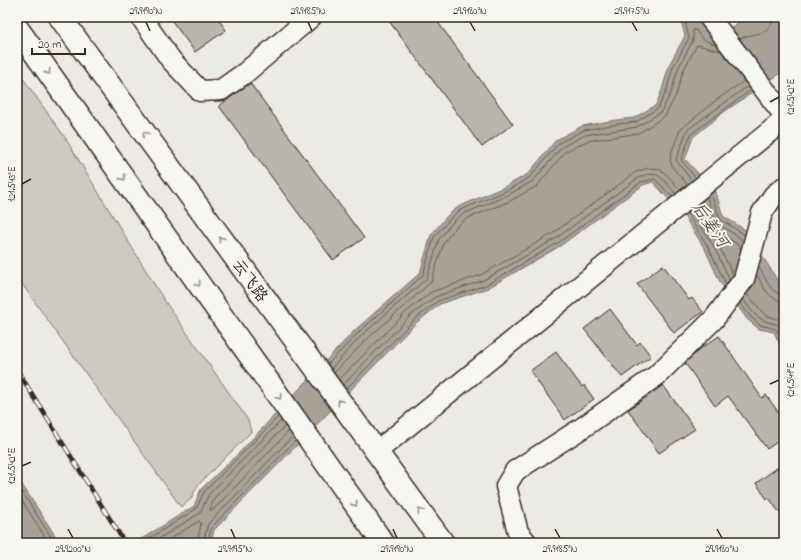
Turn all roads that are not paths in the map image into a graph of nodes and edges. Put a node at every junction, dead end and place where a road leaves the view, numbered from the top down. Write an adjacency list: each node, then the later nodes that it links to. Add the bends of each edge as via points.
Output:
1 (60, 17): 9 (main road, 云飞路, one-way to 1)
2 (141, 17): 3 (street, via 171,60 200,91 222,90)
3 (311, 17)
4 (709, 17): 6 (street)
5 (17, 28): 10 (main road, one-way to 10)
6 (784, 115)
7 (784, 120): 9 (street)
8 (784, 186): 12 (street, via 774,195 762,213 744,279 714,319 656,376 515,471 506,486 518,532)
9 (376, 452): 11 (main road, 云飞路, one-way to 9)
10 (383, 543)
11 (443, 543)
12 (527, 543)

